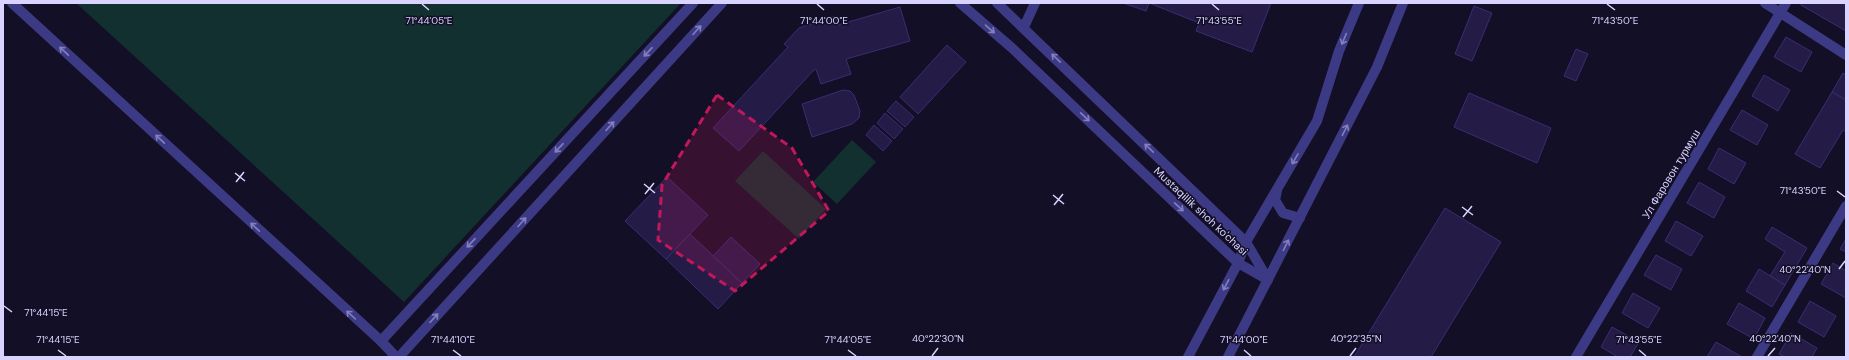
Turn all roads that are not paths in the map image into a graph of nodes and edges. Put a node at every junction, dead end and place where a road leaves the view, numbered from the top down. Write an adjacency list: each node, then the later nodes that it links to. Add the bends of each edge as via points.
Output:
1 (12, 3): 19 (street, one-way to 1)
2 (693, 3): 19 (street, one-way to 19)
3 (722, 3): 20 (street, one-way to 3)
4 (960, 3): 17 (street, Mustaqillik shoh ko'chasi, one-way to 17, via 1012,48)
5 (997, 3): 11 (street, Mustaqillik shoh ko'chasi)
6 (1035, 3): 11 (street)
7 (1359, 3): 13 (street, one-way to 13, via 1339,51 1316,122)
8 (1403, 3): 15 (street, one-way to 8, via 1377,67)
9 (1765, 3): 10 (street)
10 (1783, 7): 12 (street); 23 (street, Ул Фаровон турмуш)
11 (1024, 27): 16 (street, Mustaqillik shoh ko'chasi, one-way to 11)
12 (1846, 55)
13 (1277, 189): 15 (street, via 1276,200 1283,213); 16 (street)
14 (1846, 206): 24 (street)
15 (1300, 218): 18 (street, one-way to 15)
16 (1246, 242): 17 (street); 18 (street, Mustaqillik shoh ko'chasi)
17 (1238, 262): 18 (street, Mustaqillik shoh ko'chasi); 21 (street, one-way to 21)
18 (1268, 280): 22 (street)
19 (381, 341): 20 (street)
20 (397, 357)
21 (1188, 357)
22 (1228, 357)
23 (1576, 357)
24 (1757, 357)

